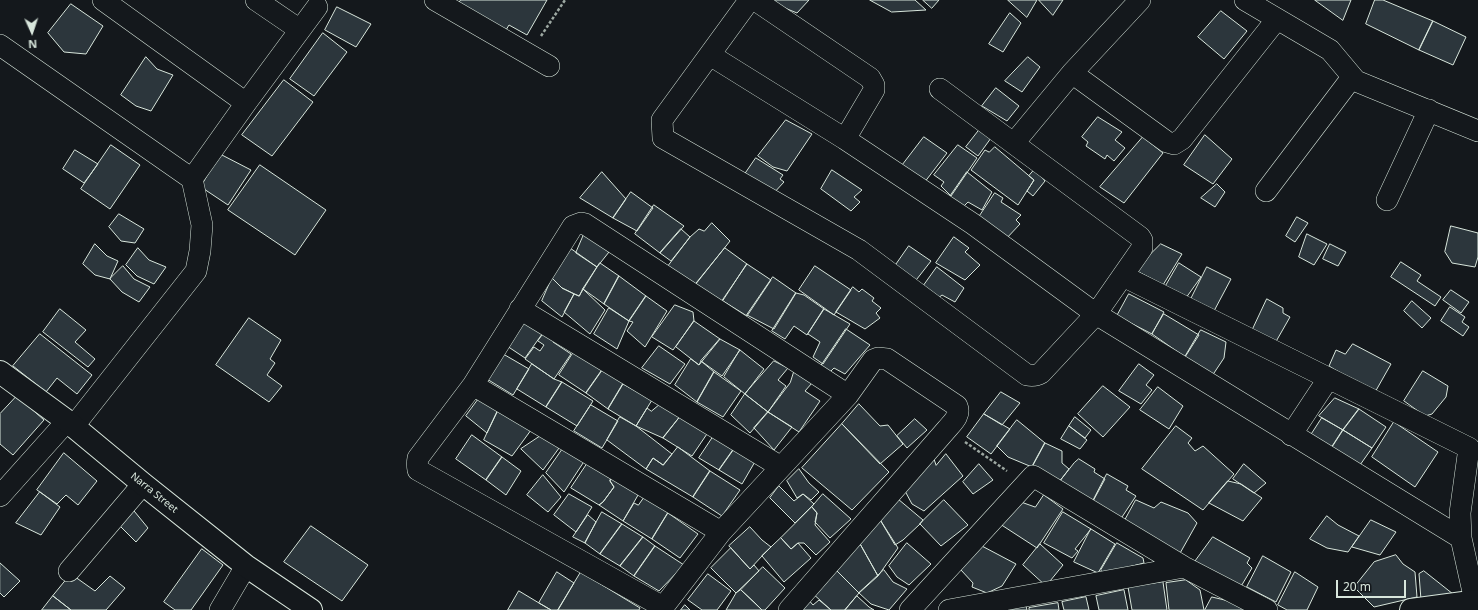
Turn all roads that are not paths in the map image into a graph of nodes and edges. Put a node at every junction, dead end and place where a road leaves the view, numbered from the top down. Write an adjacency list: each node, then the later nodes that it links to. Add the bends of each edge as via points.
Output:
1 (103, 0): 16 (street)
2 (256, 0): 9 (street)
3 (754, 0): 11 (street, via 748,2); 19 (street, via 870,78 874,90)
4 (1140, 0): 13 (street)
5 (1245, 0): 8 (street)
6 (444, 2): 12 (street)
7 (317, 6): 9 (street)
8 (1277, 19): 13 (street, via 1182,139 1174,144 1167,142); 14 (street, via 1330,50)
9 (300, 30): 16 (street)
10 (0, 45): 21 (street)
11 (710, 55): 19 (street); 26 (street, via 662,120 663,138 859,250 1026,375 1041,373)
12 (549, 66)
13 (1072, 73): 20 (street)
14 (1354, 80): 17 (street); 22 (street, via 1347,84)
15 (940, 89): 20 (street)
16 (246, 102): 21 (street)
17 (1428, 110): 18 (street); 23 (street)
18 (1478, 131)
19 (845, 139): 26 (street, via 974,224)
20 (1014, 143): 24 (street, via 1140,237 1142,248)
21 (192, 178): 31 (street, via 202,225 196,271)
22 (1266, 191)
23 (1387, 200)
24 (1123, 276): 26 (street); 28 (street)
25 (520, 308): 29 (street); 30 (street, via 573,226 585,224); 33 (street)
26 (1096, 314): 32 (street)
27 (0, 372): 31 (street, Narra Street)
28 (1328, 379): 32 (street); 37 (street, via 1469,448 1460,513)
29 (473, 385): 36 (street); 42 (street, via 418,458 418,470)
30 (848, 395): 33 (street); 45 (street, via 873,360 886,359 957,406 959,412)
31 (70, 424): 34 (street, Narra Street); 35 (street)
32 (1291, 435): 37 (street)
33 (781, 467): 36 (street)
34 (143, 484): 38 (street, Narra Street); 40 (street)
35 (0, 496)
36 (721, 532): 42 (street)
37 (1461, 538): 41 (street)
38 (246, 566): 43 (street); 44 (street, Narra Street)
39 (1184, 567): 46 (street, via 1033,476); 47 (street); 48 (street)
40 (69, 571)
41 (1476, 601): 49 (street)
42 (662, 608)
43 (220, 610)
44 (311, 610)
45 (789, 610)
46 (910, 610)
47 (949, 610)
48 (1267, 610)
49 (1411, 610)

